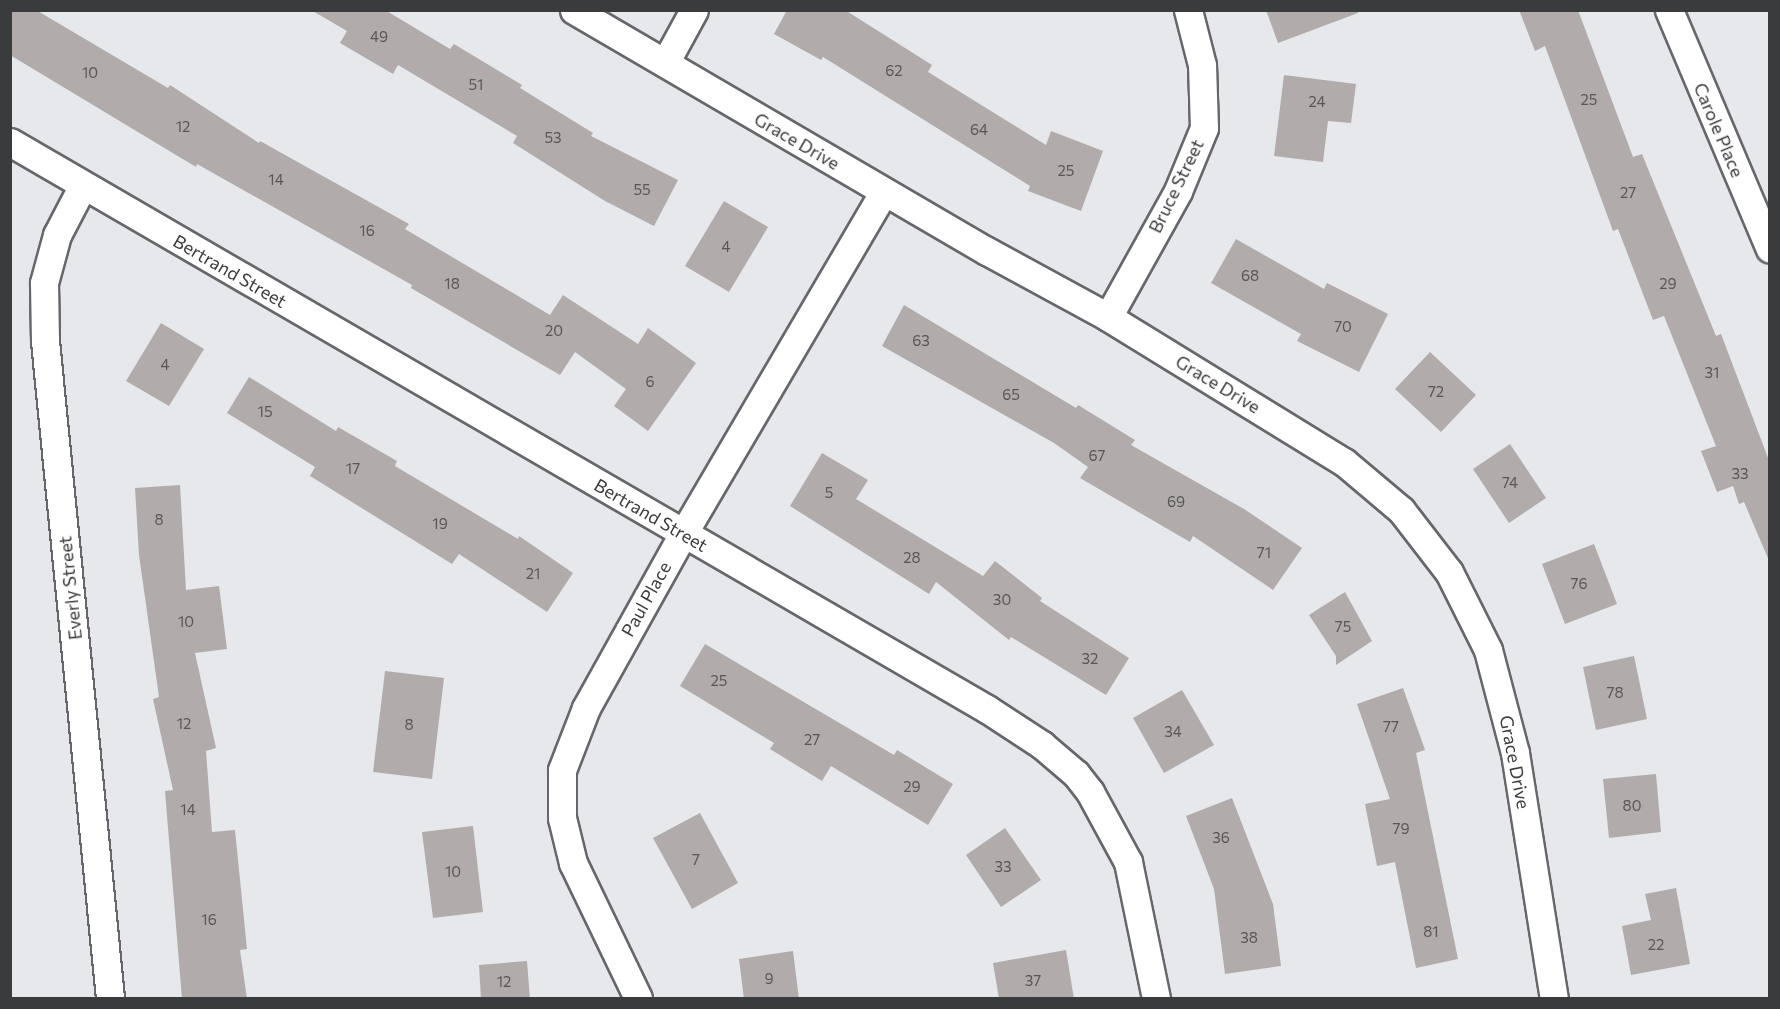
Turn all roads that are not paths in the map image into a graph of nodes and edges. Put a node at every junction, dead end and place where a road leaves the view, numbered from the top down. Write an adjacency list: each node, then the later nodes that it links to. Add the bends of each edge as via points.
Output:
1 (574, 10): 5 (street, Grace Drive)
2 (694, 10): 5 (street)
3 (1188, 10): 10 (street, Bruce Street, via 1202,65 1204,128 1178,190)
4 (1668, 10): 9 (street, Carole Place)
5 (665, 63): 8 (street, Grace Drive)
6 (10, 142): 7 (street, Bertrand Street)
7 (83, 185): 11 (street, Bertrand Street); 12 (street, Everly Street, via 57,235 44,283 45,341)
8 (884, 192): 10 (street, Grace Drive); 11 (street, Paul Place)
9 (1770, 249)
10 (1107, 317): 15 (street, Grace Drive, via 1344,462 1401,510 1449,572 1471,608 1502,695 1515,753)
11 (683, 534): 13 (street, Paul Place, via 586,708 562,770 562,818 573,863); 14 (street, Bertrand Street, via 987,709 1064,763 1090,792 1128,862)
12 (110, 999)
13 (638, 999)
14 (1156, 999)
15 (1554, 999)

